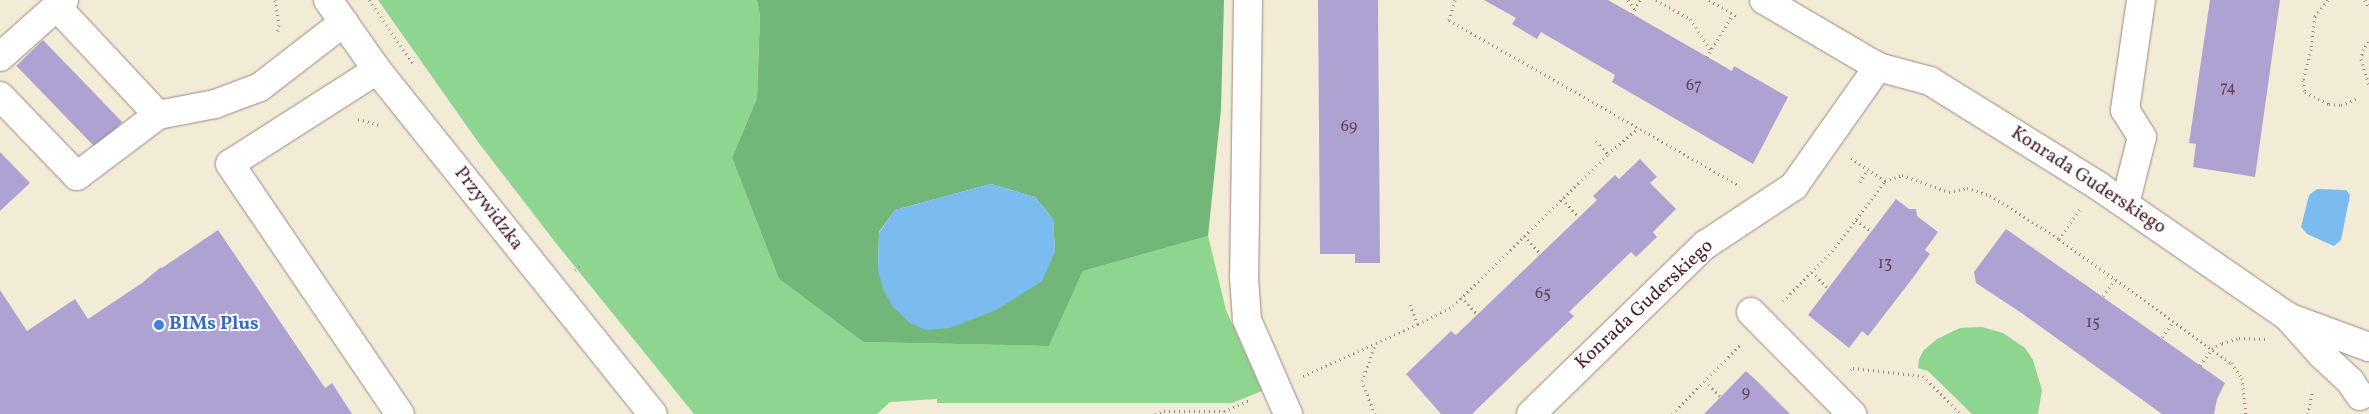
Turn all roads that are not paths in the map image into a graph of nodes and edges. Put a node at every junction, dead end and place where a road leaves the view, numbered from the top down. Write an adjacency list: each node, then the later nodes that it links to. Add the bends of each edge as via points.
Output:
1 (328, 0): 6 (street, Przywidzka)
2 (1248, 0): 19 (street, via 1244,277 1247,320)
3 (1764, 0): 8 (street, Konrada Guderskiego)
4 (2141, 0): 12 (street, via 2125,110 2142,138)
5 (60, 3): 7 (street); 11 (street)
6 (344, 22): 9 (street, Przywidzka); 11 (street, via 260,87 215,104)
7 (0, 57)
8 (1878, 67): 12 (street, Konrada Guderskiego, via 1930,81); 20 (street, Konrada Guderskiego, via 1794,186 1705,245)
9 (377, 70): 17 (street, via 230,164); 18 (street, Przywidzka)
10 (0, 96): 11 (street, via 77,176)
11 (158, 115)
12 (2125, 204): 13 (street, Konrada Guderskiego)
13 (2287, 316): 15 (street, Konrada Guderskiego); 16 (street, Konrada Guderskiego)
14 (1756, 318): 21 (street)
15 (2369, 347)
16 (2362, 396)
17 (400, 414)
18 (653, 414)
19 (1288, 414)
20 (1531, 414)
21 (1852, 414)

